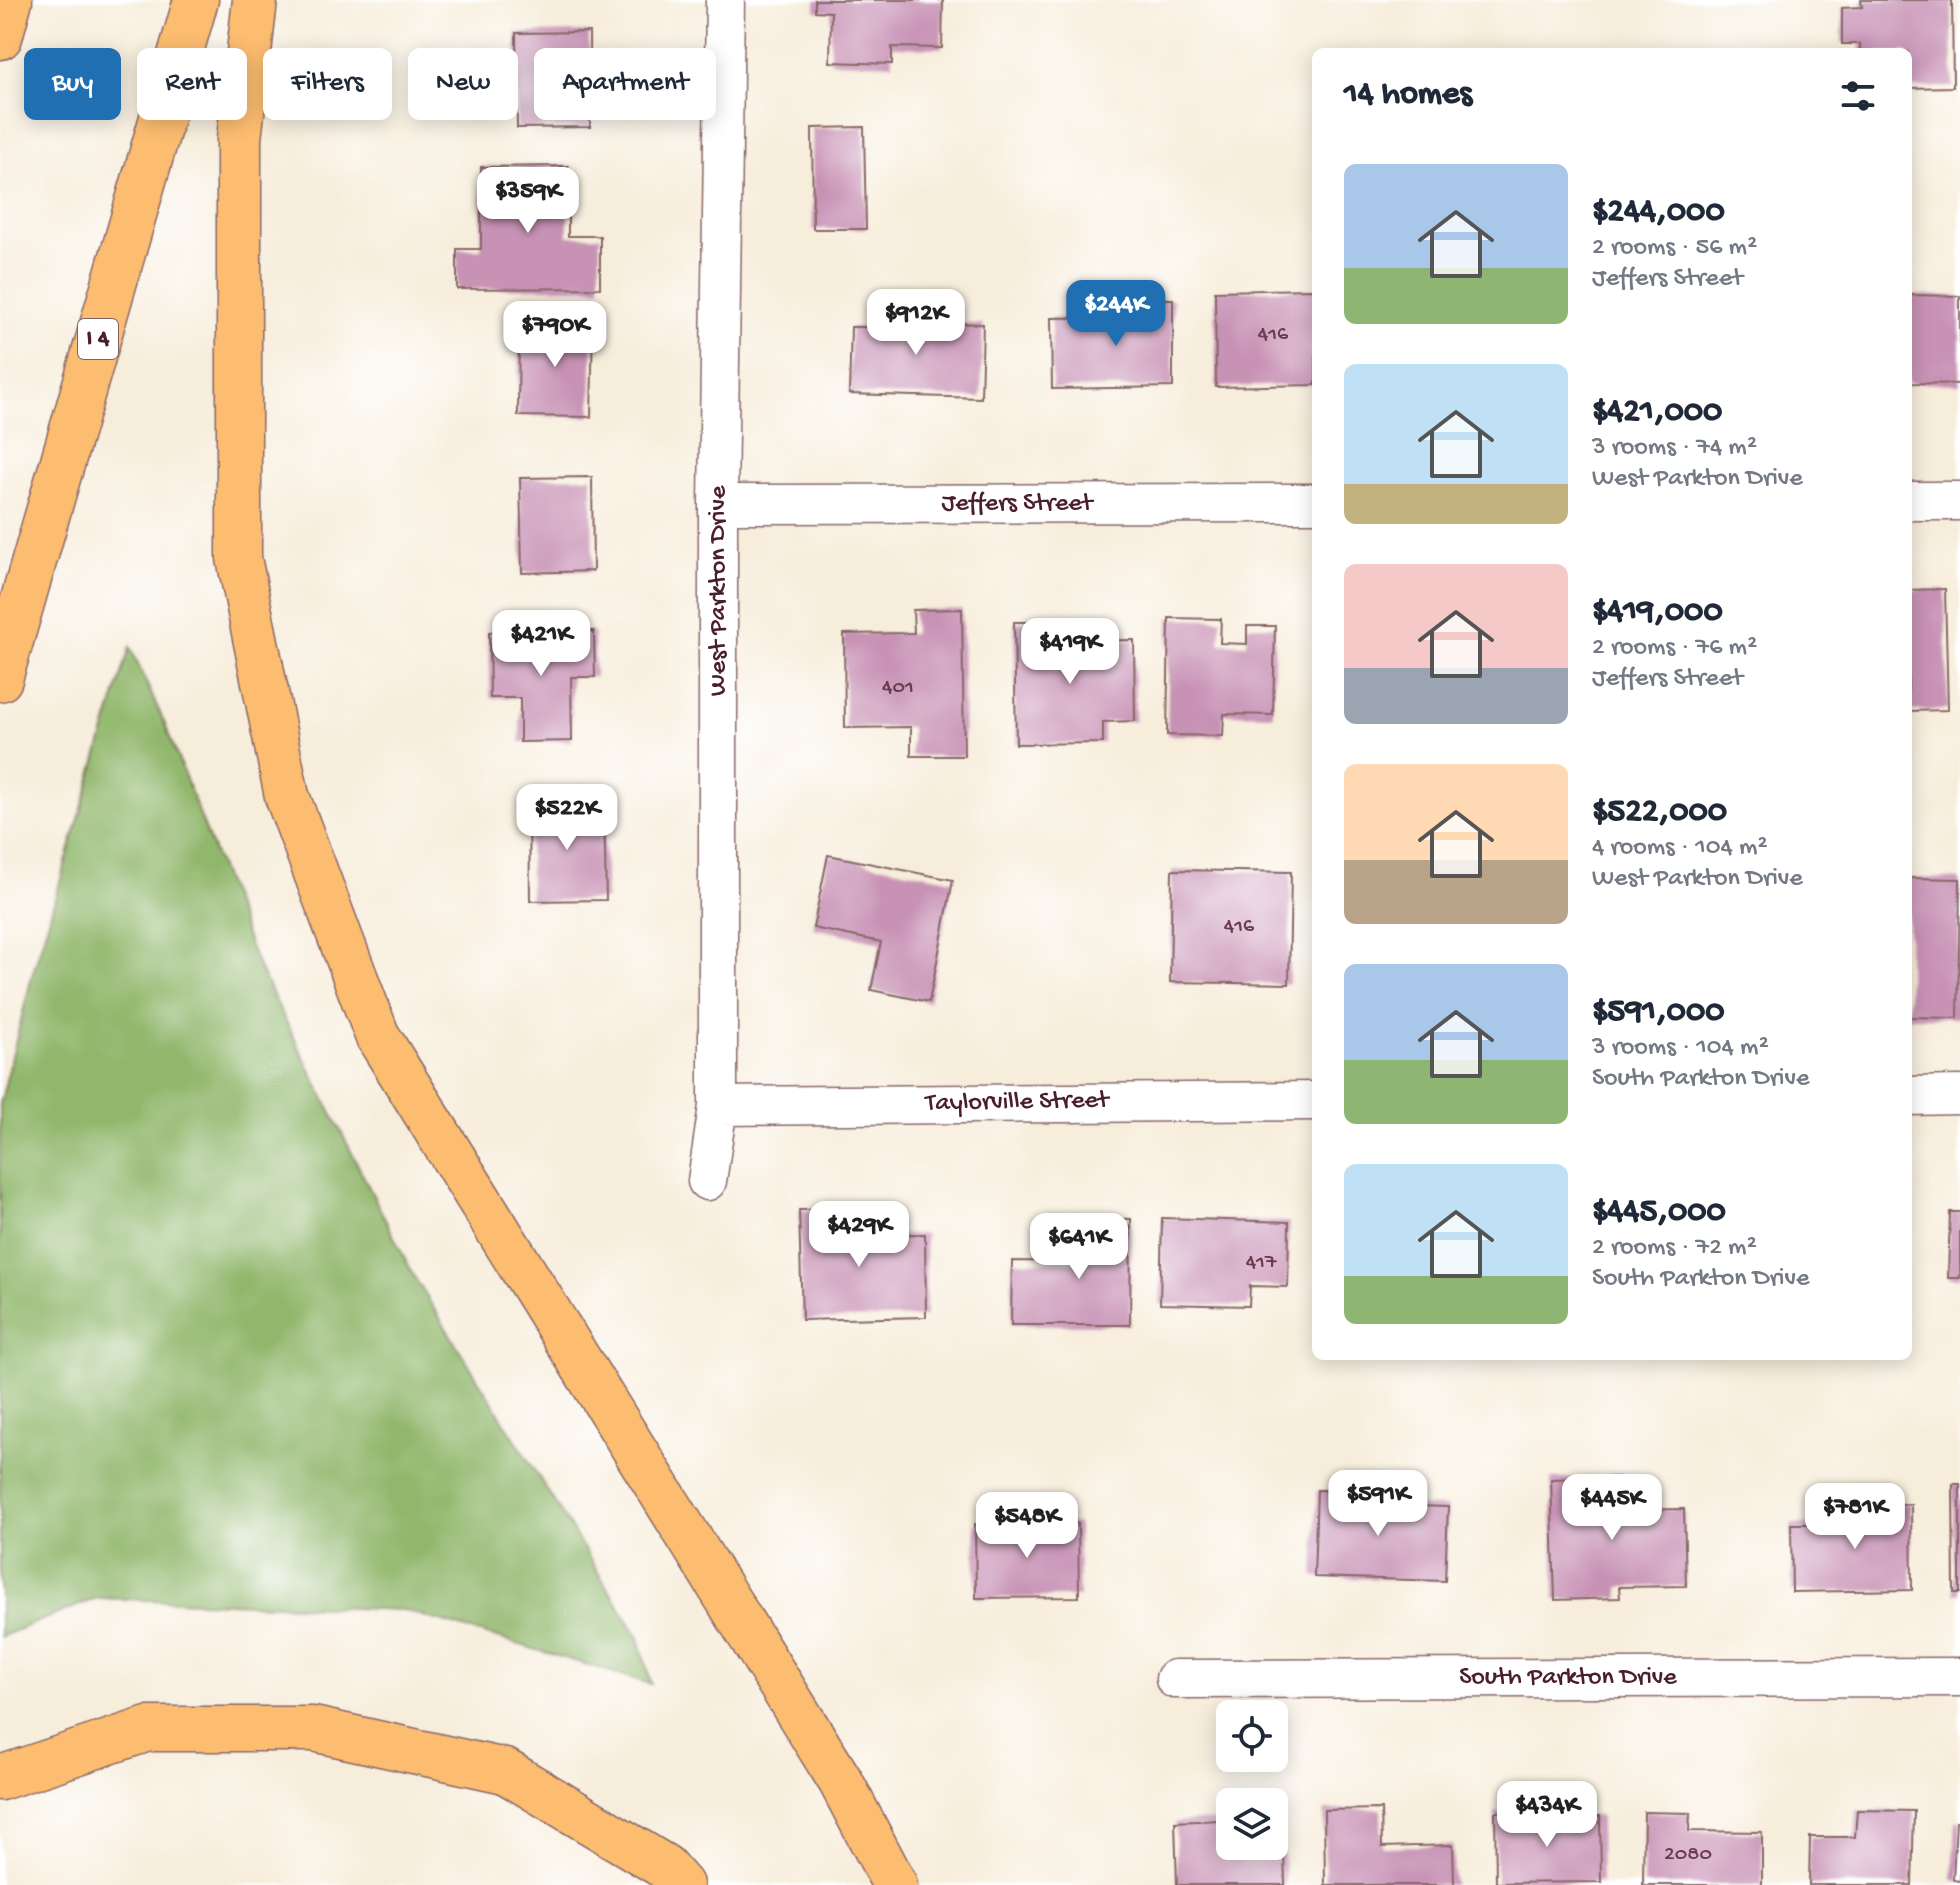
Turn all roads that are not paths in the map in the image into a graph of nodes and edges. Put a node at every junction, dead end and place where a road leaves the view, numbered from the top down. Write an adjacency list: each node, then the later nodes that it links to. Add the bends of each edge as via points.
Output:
1 (10, 0): 5 (highway)
2 (196, 0): 10 (highway, I 4)
3 (255, 0): 20 (highway, via 239,139 239,558 287,796 377,1035 841,1782)
4 (725, 0): 9 (street, West Parkton Drive)
5 (0, 37)
6 (1912, 501): 7 (street)
7 (1960, 501)
8 (1312, 503): 9 (street, Jeffers Street)
9 (718, 504): 14 (street, West Parkton Drive)
10 (0, 679)
11 (1960, 1095): 12 (street)
12 (1912, 1096)
13 (1312, 1101): 14 (street, Taylorville Street)
14 (718, 1106): 15 (street, West Parkton Drive)
15 (707, 1181)
16 (1960, 1677): 17 (street, South Parkton Drive)
17 (1175, 1679)
18 (0, 1778): 19 (highway, via 148,1729 313,1729 505,1771 665,1867)
19 (681, 1885)
20 (895, 1885)

